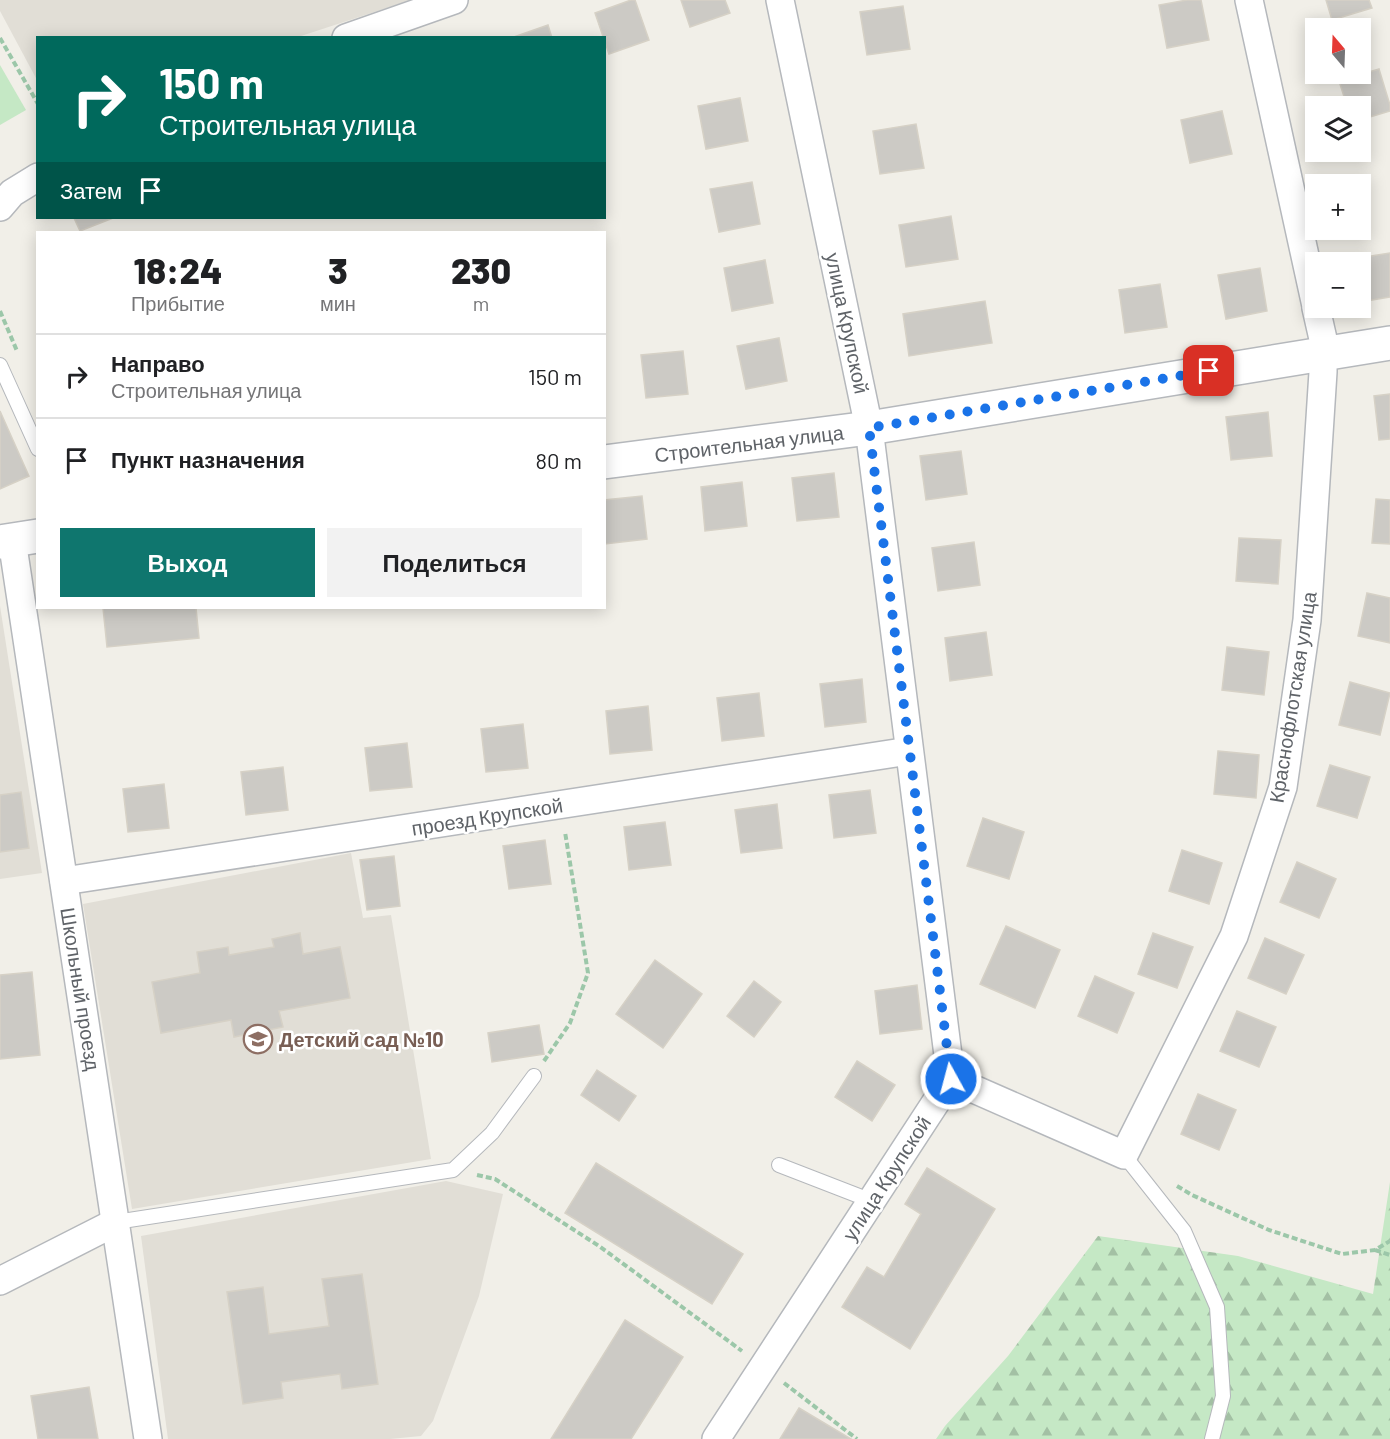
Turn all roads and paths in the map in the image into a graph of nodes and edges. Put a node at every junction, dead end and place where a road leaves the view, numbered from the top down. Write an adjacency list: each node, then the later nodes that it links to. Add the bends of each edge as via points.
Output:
1 (454, 0): 4 (street)
2 (780, 0): 14 (street, улица Крупской)
3 (1249, 0): 9 (street, Краснофлотская улица)
4 (352, 36)
5 (0, 38): 6 (path)
6 (36, 101)
7 (36, 178): 8 (street, via 12,193)
8 (0, 207)
9 (1305, 257)
10 (1318, 318): 12 (street, Краснофлотская улица)
11 (1390, 343): 12 (street, Строительная улица)
12 (1323, 353): 14 (street, Строительная улица); 23 (street, Краснофлотская улица, via 1307,620 1283,788 1234,936)
13 (0, 365): 15 (lane)
14 (869, 428): 16 (street, Строительная улица); 18 (street, улица Крупской)
15 (36, 445)
16 (606, 462)
17 (16, 539): 20 (street, Школьный проезд)
18 (909, 751): 19 (street, проезд Крупской); 22 (street, улица Крупской)
19 (560, 805): 20 (street, проезд Крупской); 21 (path, via 588,973 570,1023)
20 (64, 881): 28 (street, Школьный проезд)
21 (534, 1076): 25 (lane, via 492,1133)
22 (951, 1079): 23 (street); 27 (street, улица Крупской)
23 (1124, 1155): 37 (lane, via 1184,1232 1217,1307 1223,1396)
24 (779, 1165): 27 (lane)
25 (453, 1170): 28 (lane); 33 (path, via 505,1185 599,1246)
26 (1172, 1183): 30 (path, via 1290,1237 1342,1254)
27 (872, 1201): 33 (street, улица Крупской)
28 (116, 1222): 32 (street); 34 (street, Школьный проезд)
29 (1390, 1241): 30 (path)
30 (1375, 1250): 31 (path)
31 (1390, 1255)
32 (0, 1281)
33 (763, 1367): 35 (street, улица Крупской); 36 (path)
34 (148, 1439)
35 (716, 1439)
36 (857, 1439)
37 (1212, 1439)

